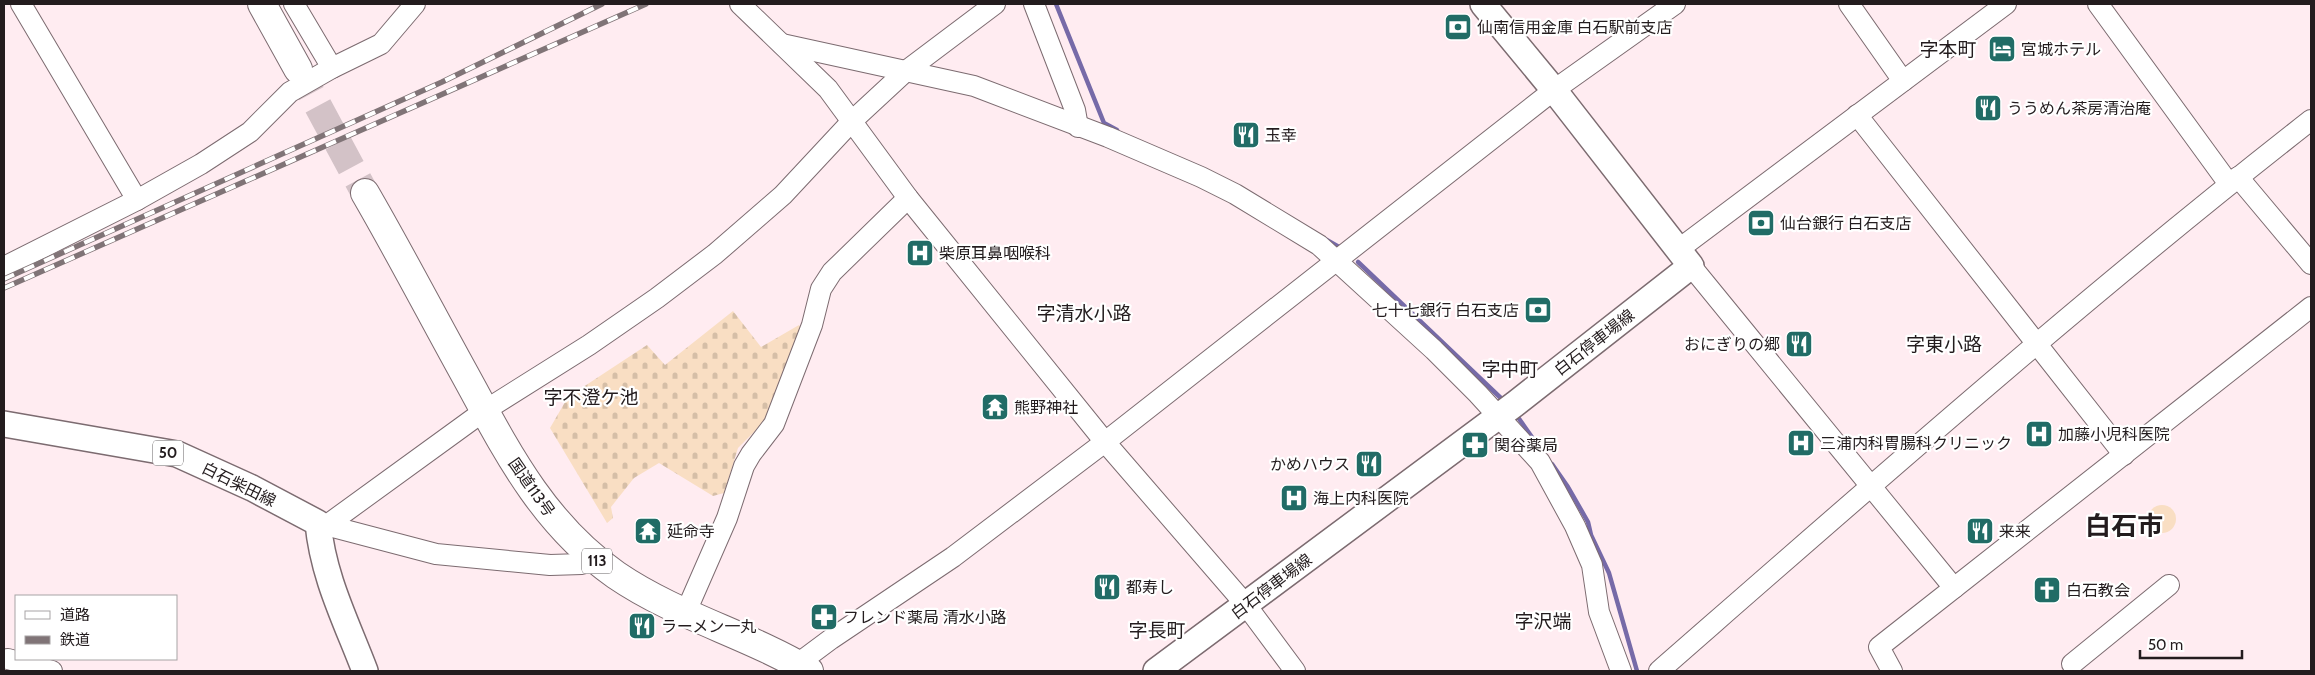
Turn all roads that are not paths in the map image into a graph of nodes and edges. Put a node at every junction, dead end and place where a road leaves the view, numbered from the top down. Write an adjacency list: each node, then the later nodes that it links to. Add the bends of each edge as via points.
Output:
1 (21, 4): 26 (street)
2 (262, 4): 15 (highway)
3 (294, 4): 14 (street)
4 (416, 4): 14 (street, via 381,44)
5 (740, 4): 13 (street)
6 (995, 4): 16 (street)
7 (1034, 4): 22 (street, via 1075,110)
8 (1483, 4): 18 (main road)
9 (1675, 4): 18 (street)
10 (1849, 4): 17 (street)
11 (2006, 4): 17 (street)
12 (2098, 4): 23 (street)
13 (782, 44): 16 (street); 21 (street, via 828,89)
14 (332, 68): 26 (street, via 290,92 250,132)
15 (298, 69)
16 (906, 71): 21 (street); 22 (street, via 974,86)
17 (1903, 81): 19 (street)
18 (1554, 90): 27 (main road); 28 (street)
19 (1857, 115): 27 (street); 32 (street)
20 (2311, 120): 23 (street)
21 (852, 121): 25 (street); 33 (street, via 783,195 715,254 589,345)
22 (1078, 127): 28 (street, via 1108,137 1235,194 1289,226)
23 (2234, 181): 29 (street); 32 (street)
24 (365, 193): 33 (highway, 国道113号 / 113)
25 (908, 198): 36 (street); 44 (street, via 832,272 821,289 812,325 774,424 744,466 727,518)
26 (137, 200): 30 (street)
27 (1685, 257): 34 (main road, 白石停車場線); 38 (street)
28 (1336, 260): 34 (street); 36 (street)
29 (2311, 264)
30 (4, 267)
31 (2311, 307): 37 (street)
32 (2037, 346): 37 (street); 38 (street)
33 (484, 411): 39 (street); 40 (highway, 国道113号 / 113, via 535,495 564,532)
34 (1505, 411): 43 (main road, 白石停車場線); 52 (street, via 1540,462 1575,526 1592,565 1599,612)
35 (4, 424): 39 (main road, 白石柴田線 / 50, via 177,454)
36 (1104, 442): 43 (street); 47 (street, via 953,557 831,638)
37 (2124, 455): 42 (street)
38 (1871, 488): 42 (street); 53 (street)
39 (323, 524): 40 (street, via 436,554 550,564 582,564); 49 (main road, via 325,569)
40 (591, 556): 44 (highway, 国道113号 / 113, via 654,599)
41 (2169, 585): 46 (street)
42 (1954, 588): 54 (street, via 1879,647)
43 (1246, 605): 50 (main road, 白石停車場線); 51 (street)
44 (685, 614): 47 (highway, 国道113号 / 113)
45 (8, 659): 48 (street)
46 (2072, 664)
47 (798, 669)
48 (52, 671)
49 (365, 671)
50 (1156, 671)
51 (1295, 671)
52 (1621, 671)
53 (1659, 671)
54 (1892, 671)

